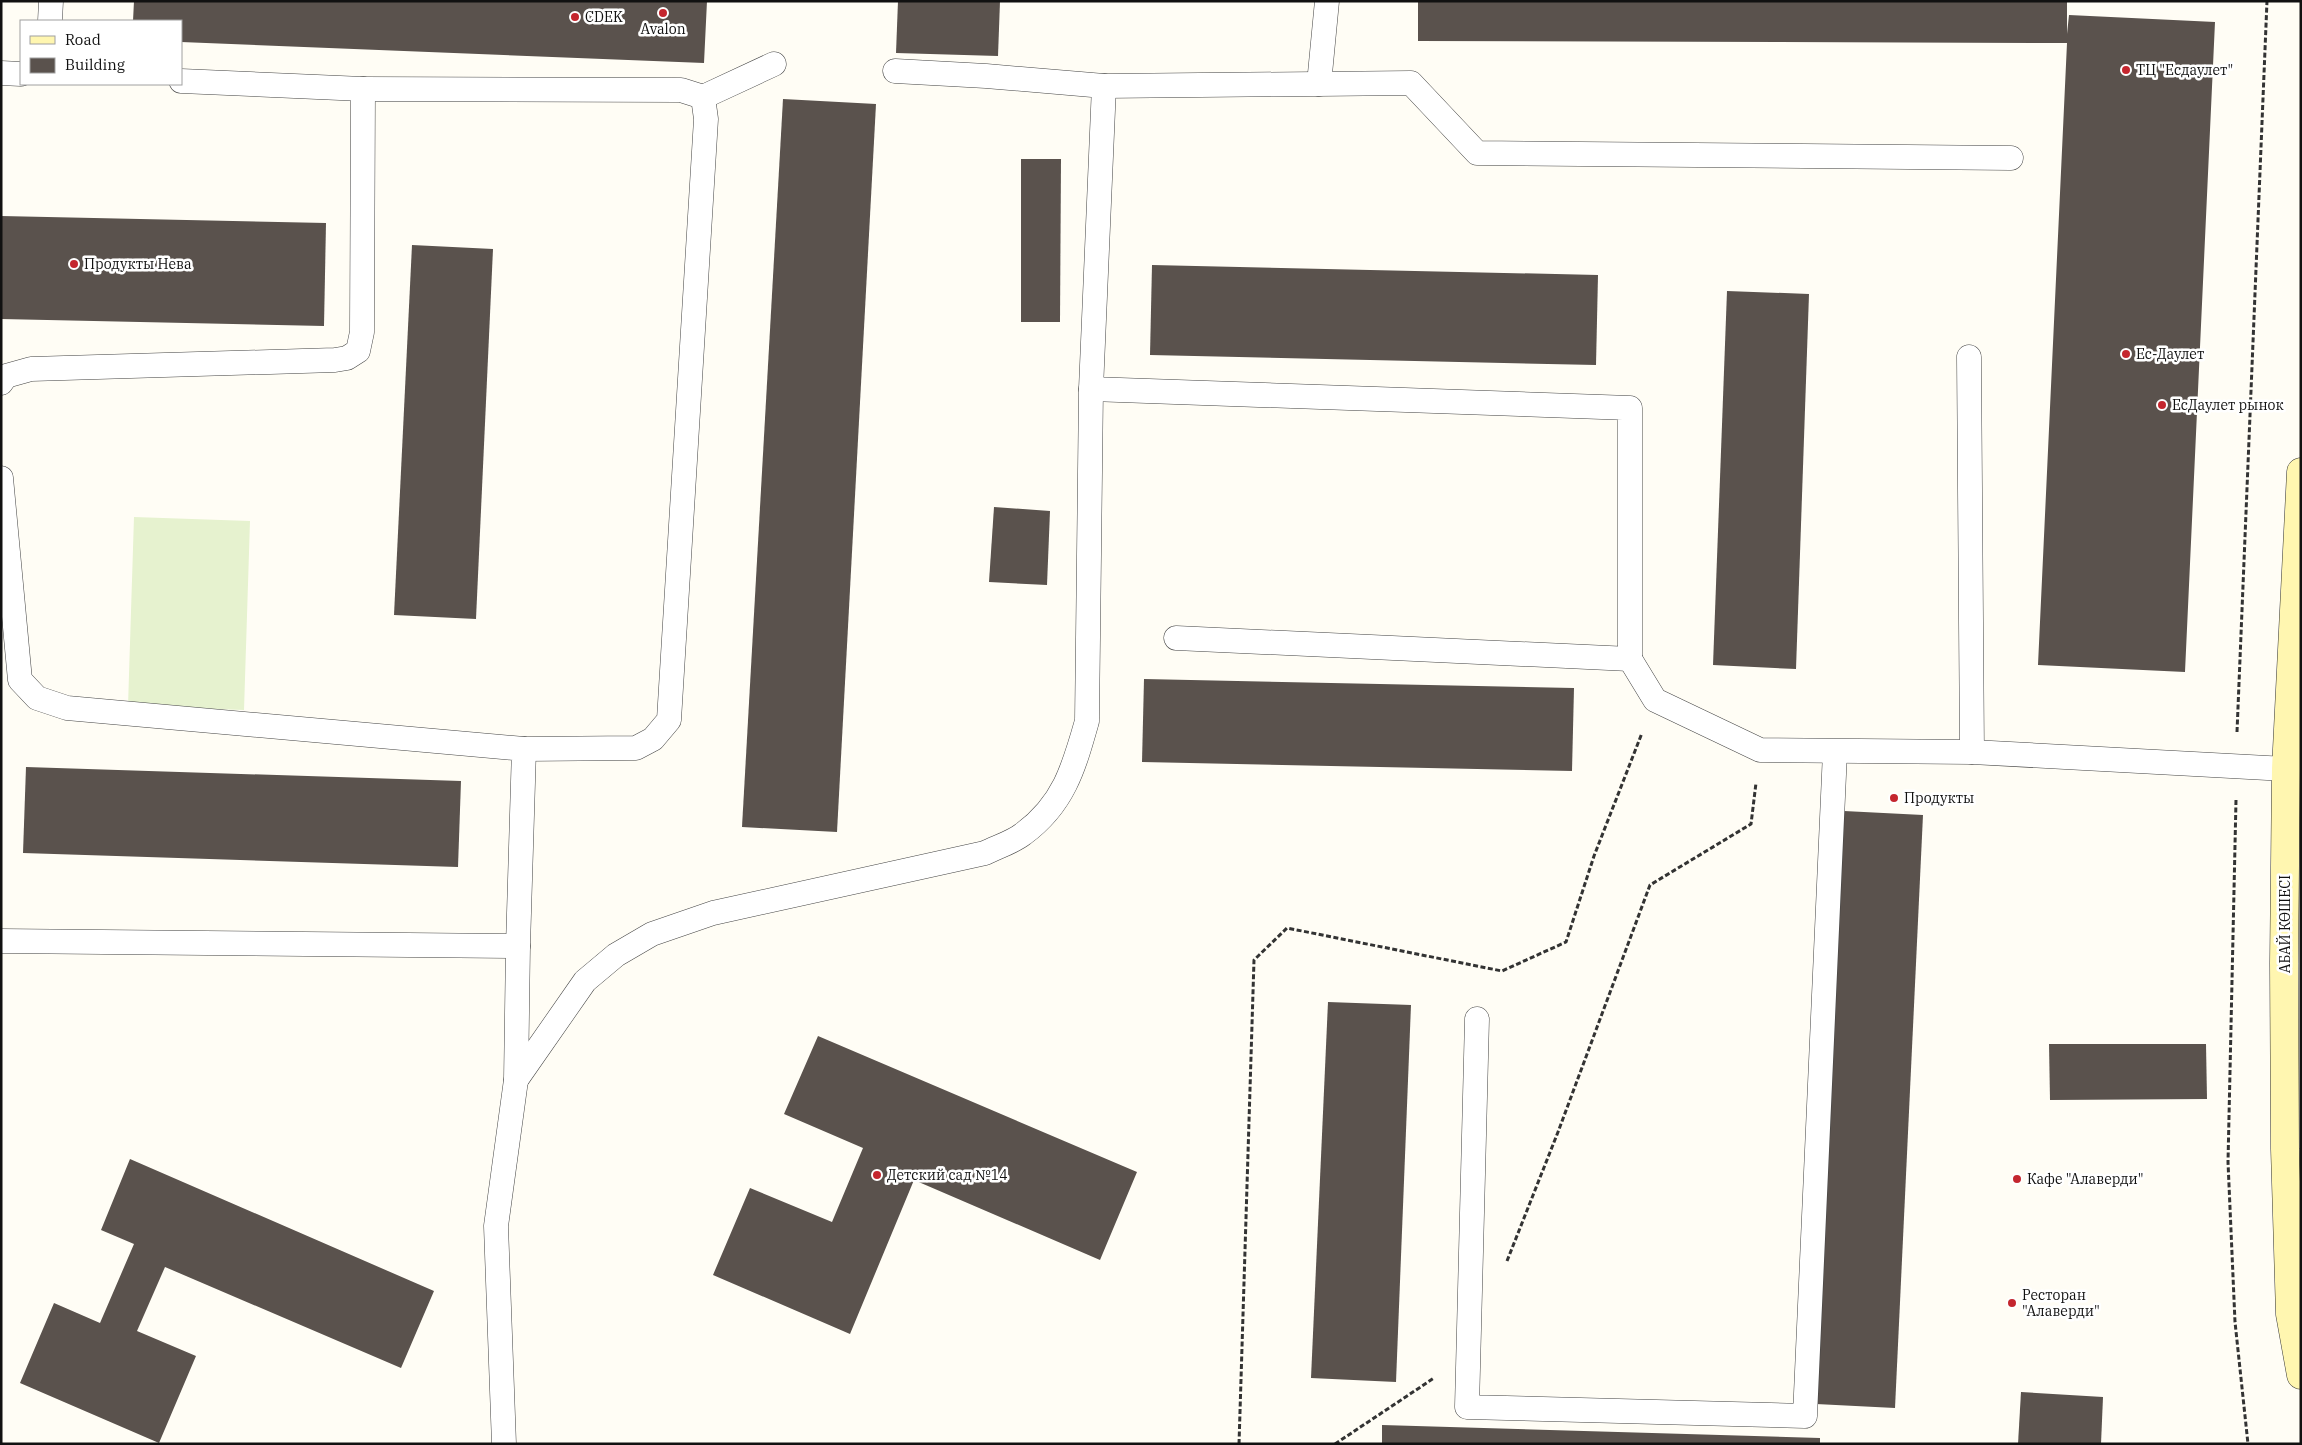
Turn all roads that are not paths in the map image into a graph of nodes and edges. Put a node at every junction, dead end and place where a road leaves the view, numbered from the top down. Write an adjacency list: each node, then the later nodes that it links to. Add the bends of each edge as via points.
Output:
1 (51, 1): 3 (lane)
2 (1326, 1): 9 (lane)
3 (50, 20)
4 (774, 64): 12 (lane)
5 (895, 71): 10 (lane)
6 (1, 73): 7 (lane)
7 (20, 74)
8 (182, 81): 11 (lane)
9 (1319, 84): 10 (lane); 13 (lane, via 1411,83 1477,153)
10 (1104, 86): 16 (lane)
11 (363, 88): 12 (lane, via 681,90); 15 (lane, via 362,332 358,351 348,358 335,360 31,369 6,376)
12 (703, 97): 21 (lane, via 706,119 669,720 654,739 636,748)
13 (2011, 158)
14 (1969, 357): 23 (lane)
15 (1, 383)
16 (1091, 389): 20 (lane, via 1630,408); 28 (lane, via 1087,721 1073,769 1050,810 1022,835 985,853 713,913 652,934 616,955 585,981)
17 (2301, 472): 24 (street, АБАЙ КӨШЕСІ)
18 (1, 478): 21 (lane, via 20,680 37,698 67,708)
19 (1176, 638): 20 (lane)
20 (1630, 659): 22 (lane, via 1655,700 1760,750)
21 (524, 749): 26 (lane)
22 (1835, 752): 23 (lane); 27 (lane, via 1804,1416 1467,1407)
23 (1972, 752): 24 (lane)
24 (2286, 769): 29 (street, АБАЙ КӨШЕСІ, via 2285,1149 2290,1314)
25 (1, 941): 26 (lane)
26 (518, 946): 28 (lane)
27 (1477, 1019)
28 (516, 1080): 30 (lane, via 496,1226)
29 (2301, 1375)
30 (504, 1444)

